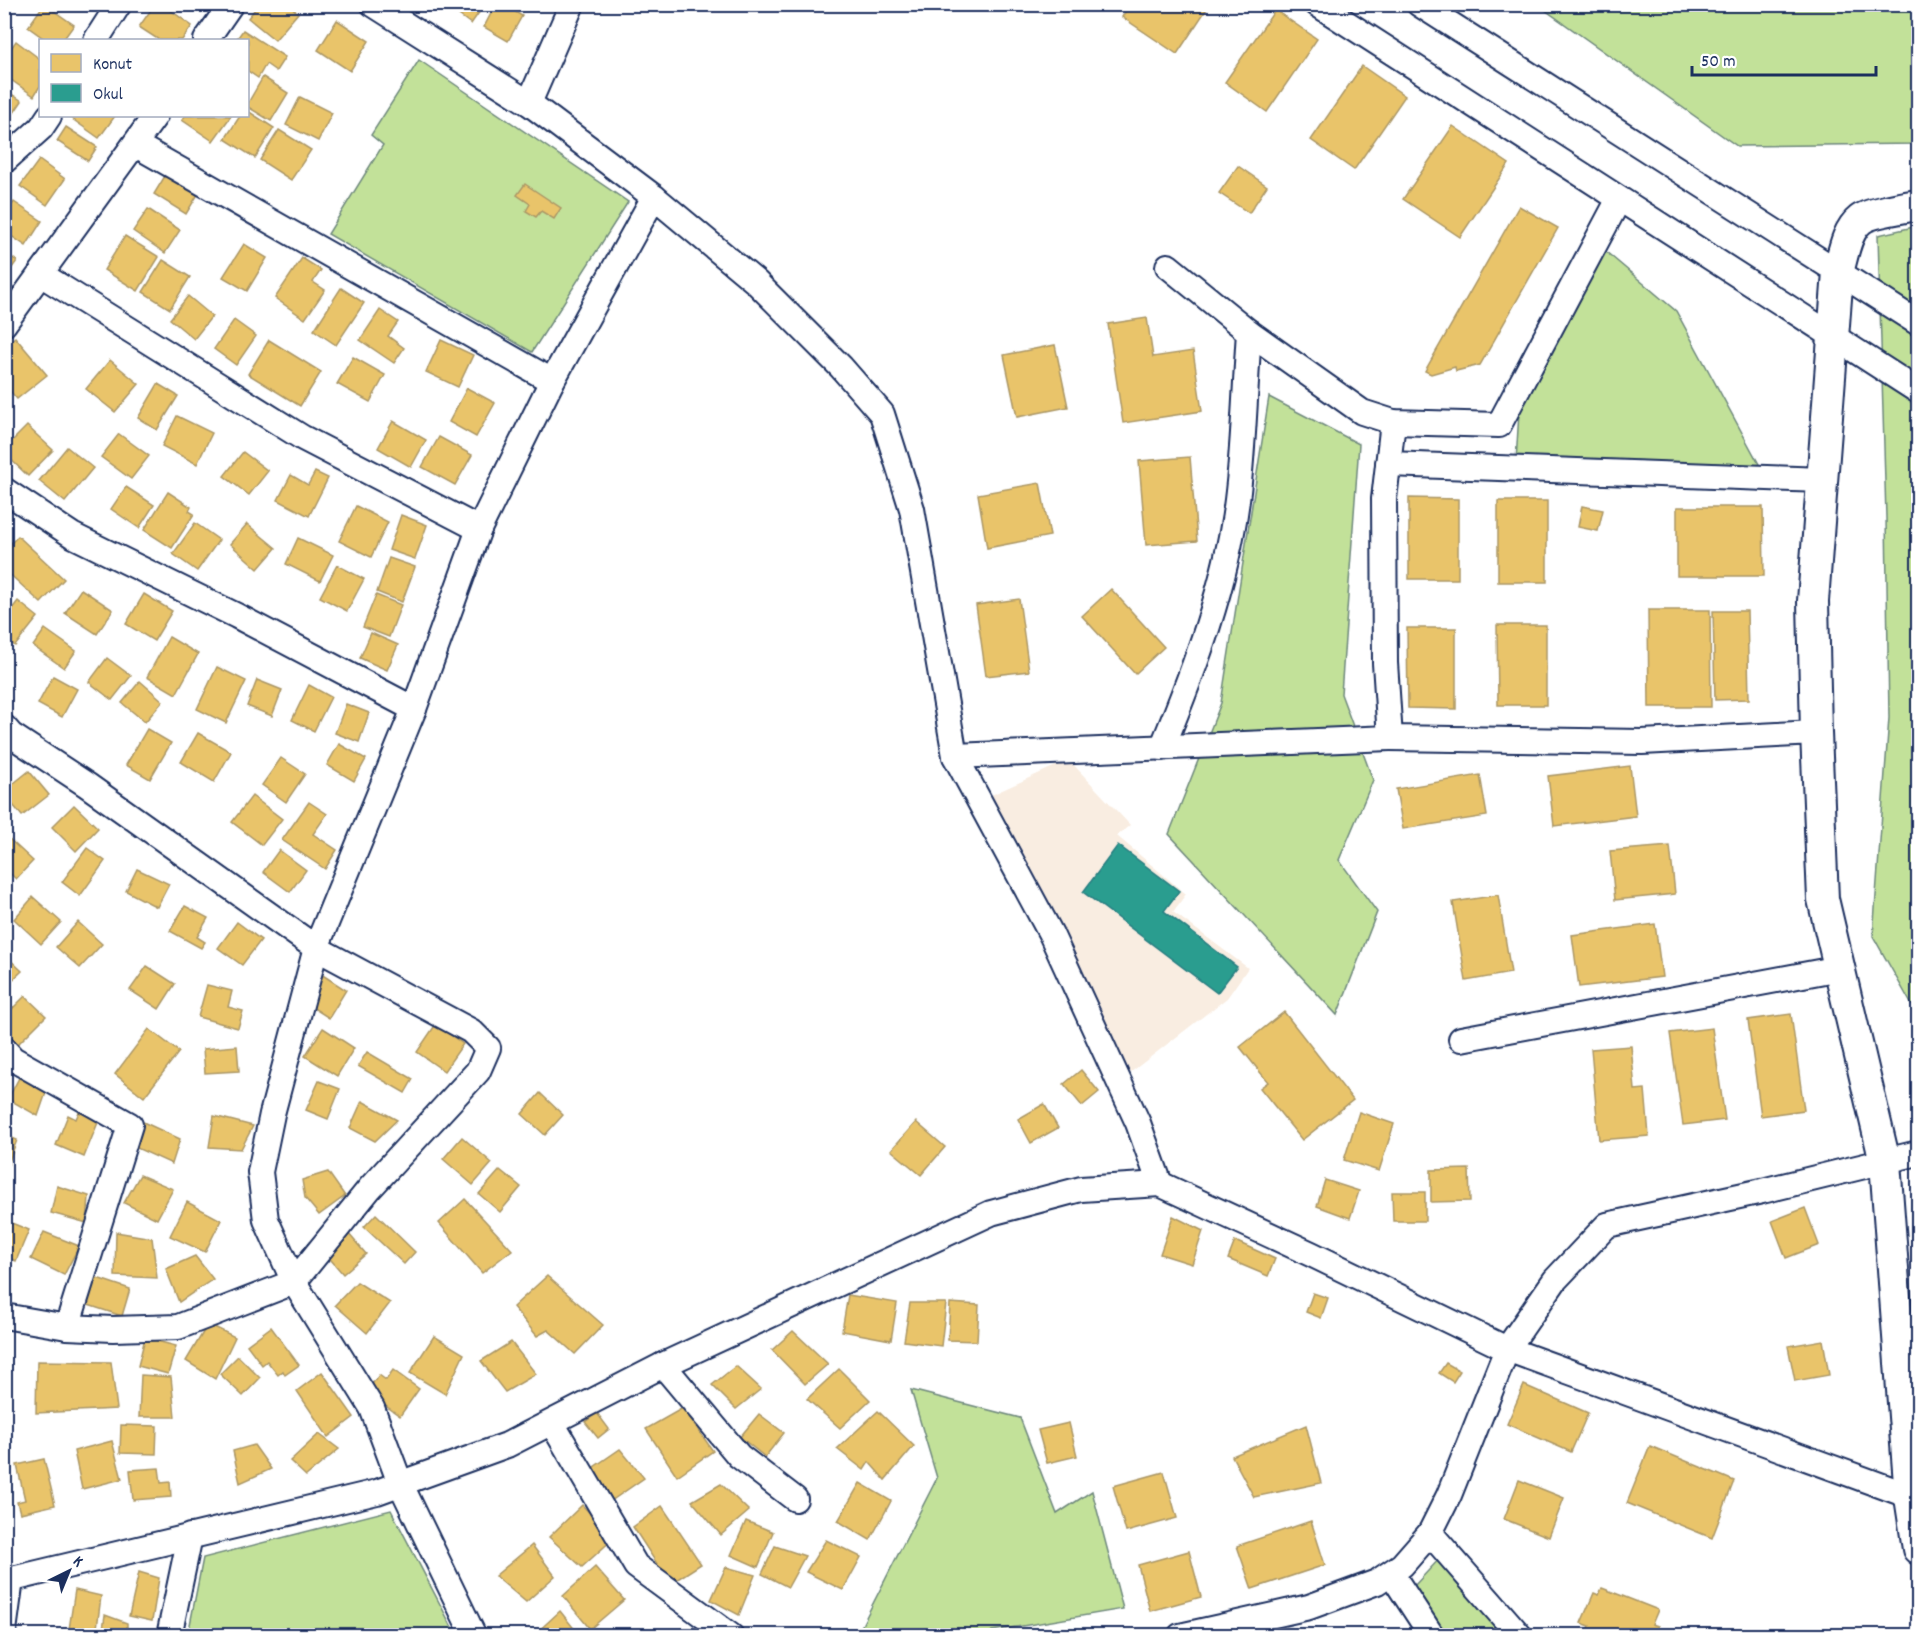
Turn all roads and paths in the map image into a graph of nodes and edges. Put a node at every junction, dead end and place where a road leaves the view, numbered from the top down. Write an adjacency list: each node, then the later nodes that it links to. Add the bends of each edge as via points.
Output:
1 (119, 4): 7 (street)
2 (231, 4): 8 (street)
3 (373, 4): 9 (street)
4 (572, 4): 9 (street)
5 (1317, 4): 15 (street)
6 (1419, 4): 18 (street)
7 (97, 39)
8 (207, 39)
9 (529, 103): 14 (street)
10 (48, 117): 13 (street)
11 (154, 117): 12 (street)
12 (136, 145): 19 (street); 24 (street)
13 (4, 161)
14 (654, 197): 24 (street); 36 (street, via 756,282 882,414 912,509)
15 (1619, 199): 23 (street); 26 (street, via 1499,425)
16 (1918, 205): 18 (street, via 1860,220 1848,238)
17 (1168, 266): 22 (street)
18 (1838, 272): 20 (street); 23 (street)
19 (42, 275): 21 (street); 30 (street, via 303,438)
20 (1918, 323)
21 (4, 324)
22 (1249, 332): 26 (street, via 1362,412); 35 (street, via 1237,500 1228,548 1202,645)
23 (1833, 337): 25 (street); 28 (street)
24 (552, 381): 30 (street)
25 (1918, 390)
26 (1393, 422): 27 (street)
27 (1388, 464): 28 (street); 34 (street, via 1384,499 1385,663)
28 (1822, 480): 33 (street, via 1813,601)
29 (4, 490): 31 (street, via 72,535)
30 (479, 529): 31 (street)
31 (414, 709): 37 (street)
32 (4, 727): 37 (street)
33 (1816, 734): 34 (street, via 1642,742); 38 (street, via 1823,898)
34 (1390, 738): 35 (street)
35 (1162, 748): 36 (street)
36 (955, 756): 43 (street, via 1051,934 1138,1123)
37 (316, 948): 44 (street, via 260,1172 266,1220); 44 (street, via 471,1031 488,1048 478,1071 370,1188)
38 (1840, 968): 39 (street); 42 (street)
39 (1461, 1039)
40 (4, 1049): 46 (street, via 14,1059 130,1125)
41 (1918, 1153): 42 (street)
42 (1885, 1162): 47 (street, via 1607,1225 1555,1280); 51 (street)
43 (1160, 1184): 47 (street); 48 (street, via 1081,1189 991,1213)
44 (294, 1282): 46 (street, via 178,1327); 50 (street, via 372,1408)
45 (4, 1316): 46 (street)
46 (67, 1327)
47 (1507, 1349): 51 (street); 53 (street)
48 (663, 1365): 49 (street); 52 (street, via 739,1456)
49 (552, 1423): 50 (street, via 507,1445); 61 (street, via 636,1566)
50 (400, 1483): 54 (street); 60 (street)
51 (1914, 1498): 55 (street)
52 (795, 1499)
53 (1430, 1533): 56 (street); 64 (street)
54 (190, 1536): 57 (street); 59 (street)
55 (1918, 1549)
56 (1391, 1573): 62 (street, via 1309,1607); 63 (street)
57 (8, 1580): 58 (street)
58 (4, 1631)
59 (169, 1635)
60 (474, 1635)
61 (731, 1635)
62 (1180, 1635)
63 (1432, 1635)
64 (1520, 1635)

